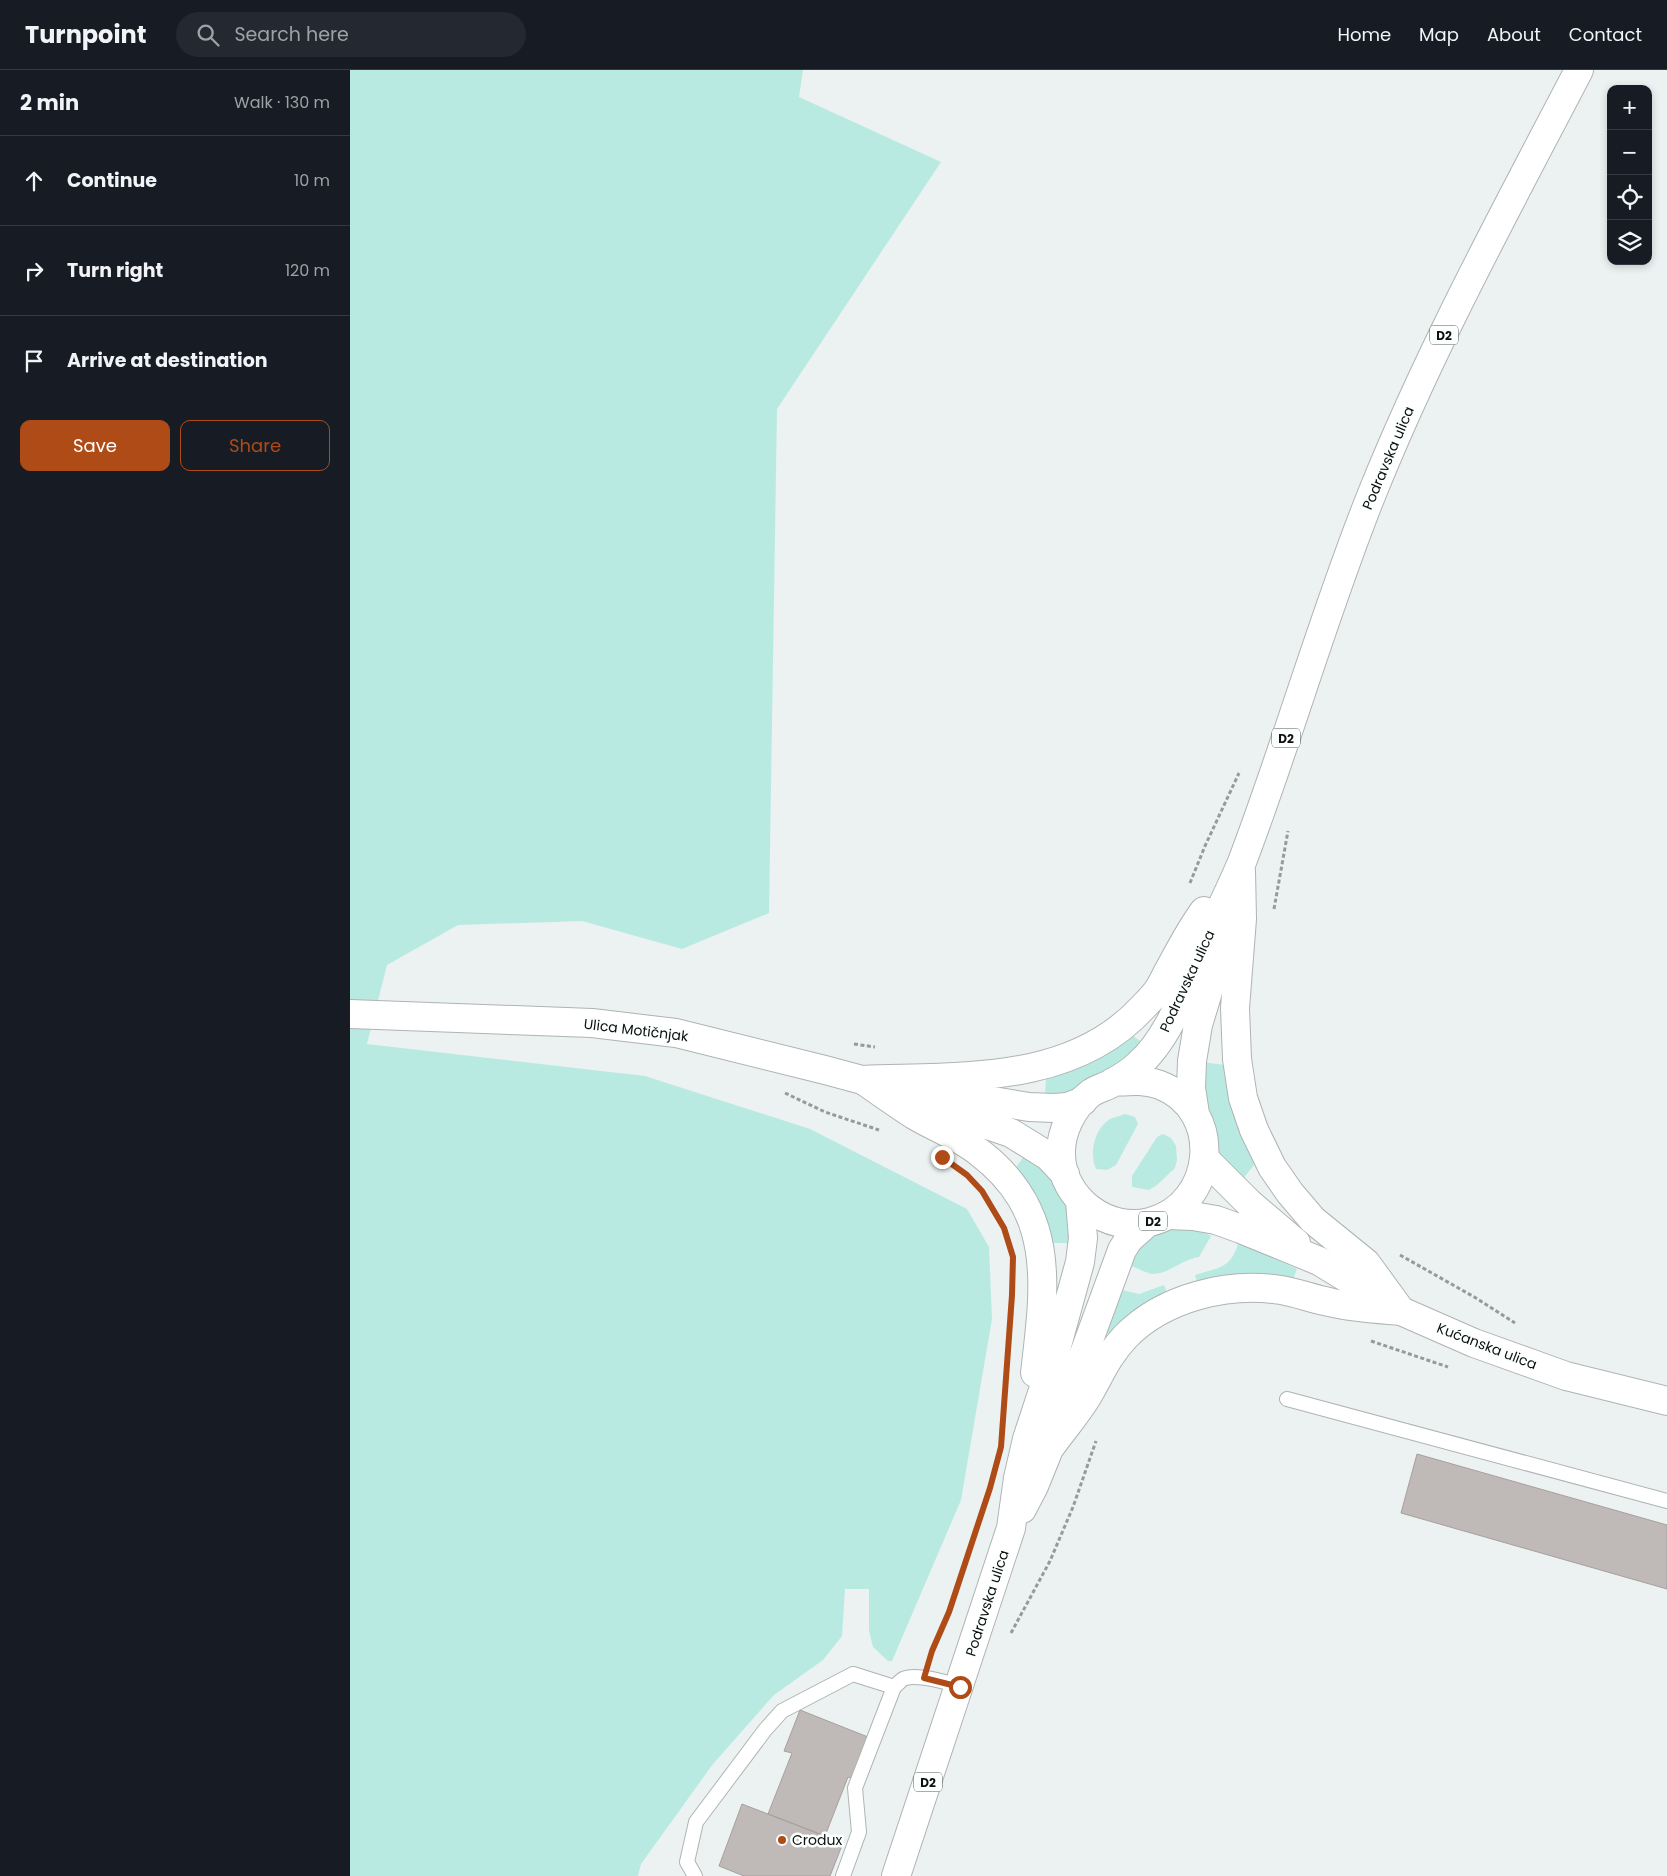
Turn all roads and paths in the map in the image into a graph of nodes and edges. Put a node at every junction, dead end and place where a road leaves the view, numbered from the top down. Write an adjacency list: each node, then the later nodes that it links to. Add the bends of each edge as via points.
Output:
1 (1580, 70): 4 (main road, Podravska ulica / D2, via 1490,241 1406,412 1370,498)
2 (1243, 766): 5 (path)
3 (1290, 821): 6 (path)
4 (1240, 865): 10 (main road, via 1193,926 1158,990 1134,1017 1084,1052 1030,1069 998,1074); 11 (main road, Podravska ulica / D2, via 1173,1018 1157,1044 1139,1064); 15 (main road, Podravska ulica / D2, via 1214,975 1198,1025 1191,1070); 23 (main road, via 1242,919 1235,1008 1242,1098 1272,1167 1290,1193 1313,1220 1366,1262)
5 (1187, 892)
6 (1272, 918)
7 (350, 1014): 10 (main road, Ulica Motičnjak, via 629,1026 676,1033)
8 (845, 1043): 9 (path)
9 (881, 1048)
10 (864, 1080): 13 (main road, Ulica Motičnjak); 32 (main road, via 979,1152 1000,1170 1021,1196 1034,1223 1042,1255)
11 (1113, 1082): 14 (main road, D2); 15 (main road, D2, via 1137,1080 1160,1085 1180,1097)
12 (779, 1090): 16 (path, via 825,1112)
13 (914, 1094): 14 (main road, Ulica Motičnjak, via 1054,1108); 18 (main road, Ulica Motičnjak, via 964,1117 1011,1133 1048,1156)
14 (1083, 1101): 18 (main road, D2, via 1074,1110 1064,1132 1061,1156)
15 (1195, 1114): 17 (main road, D2, via 1204,1136)
16 (880, 1131)
17 (1205, 1159): 20 (main road, D2, via 1199,1181 1186,1201); 22 (main road, Kućanska ulica, via 1249,1203)
18 (1065, 1174): 19 (main road, D2)
19 (1080, 1201): 20 (main road, D2, via 1099,1216 1122,1224); 32 (main road, Podravska ulica / D2, via 1083,1238 1080,1262 1053,1360)
20 (1158, 1219): 22 (main road, Kućanska ulica, via 1193,1216 1216,1220); 32 (main road, Podravska ulica / D2, via 1130,1239 1122,1250)
21 (1392, 1250): 24 (path)
22 (1318, 1261): 23 (main road, Kućanska ulica)
23 (1401, 1311): 29 (main road, Kućanska ulica, via 1474,1344 1566,1376); 32 (main road, via 1361,1308 1282,1290 1243,1287 1189,1299 1155,1314 1127,1336 1105,1362 1087,1397)
24 (1523, 1328)
25 (1362, 1338): 26 (path)
26 (1457, 1370)
27 (1007, 1375): 30 (path)
28 (1287, 1399): 33 (lane)
29 (1667, 1402)
30 (1004, 1411)
31 (1098, 1436): 35 (path, via 1050,1561)
32 (1038, 1444): 38 (main road, Podravska ulica / D2, via 1034,1486 1011,1528)
33 (1667, 1501)
34 (980, 1516): 36 (path)
35 (1010, 1634)
36 (924, 1678): 37 (lane, via 904,1678); 38 (lane)
37 (894, 1687): 39 (lane, via 854,1674 782,1711 696,1822 687,1862); 40 (lane, via 855,1788 859,1832)
38 (960, 1687): 41 (main road, Podravska ulica / D2)
39 (695, 1876)
40 (843, 1876)
41 (896, 1876)

